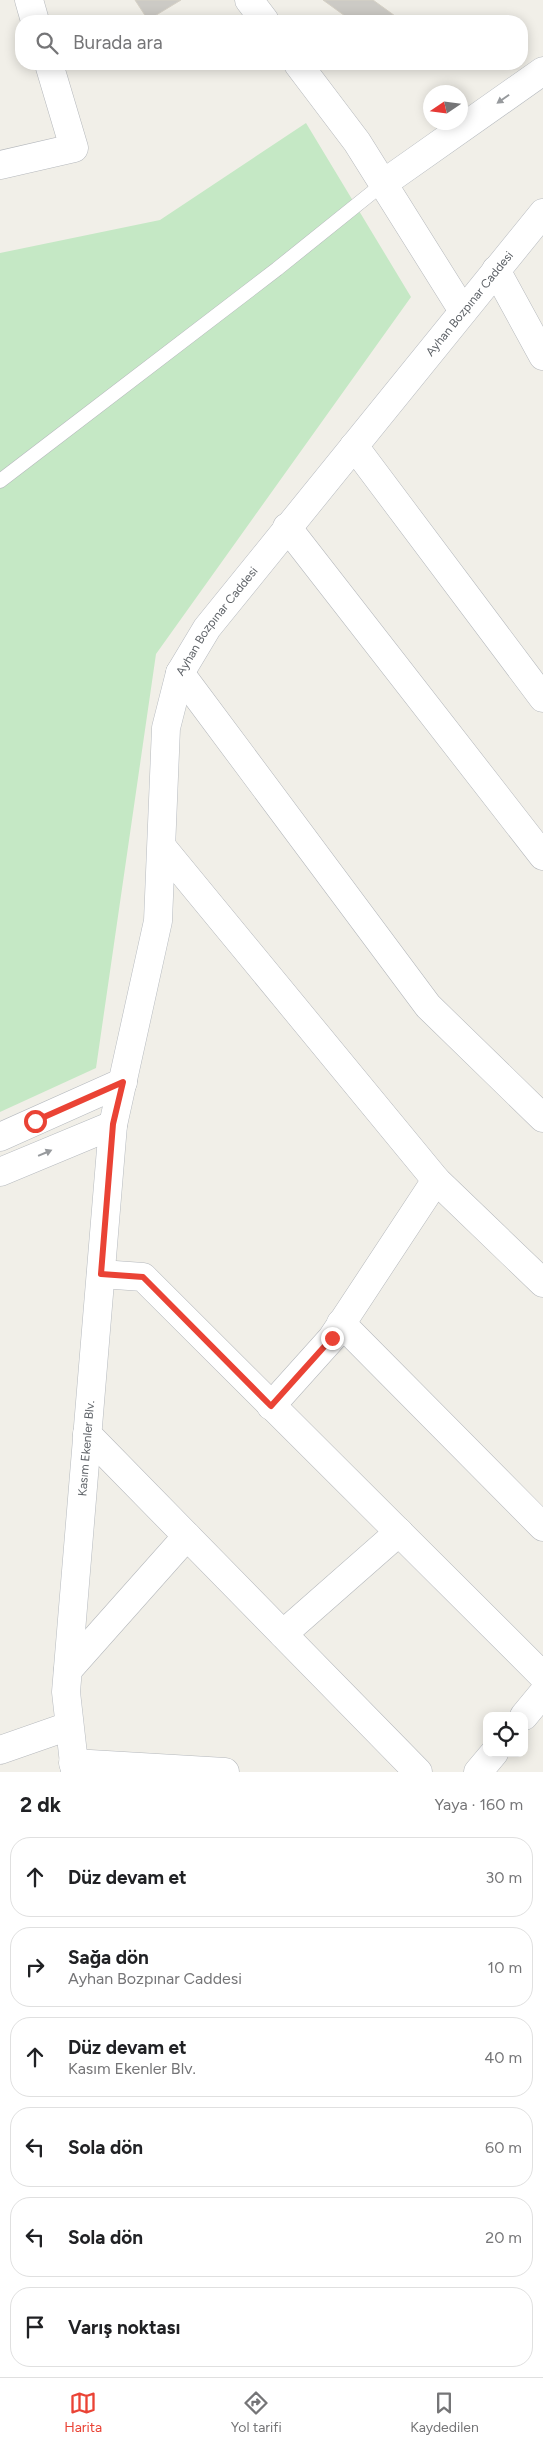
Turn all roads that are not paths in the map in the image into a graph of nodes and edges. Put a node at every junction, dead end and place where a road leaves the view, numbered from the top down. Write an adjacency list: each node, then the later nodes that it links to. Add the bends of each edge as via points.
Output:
1 (29, 0): 3 (street)
2 (249, 0): 4 (street)
3 (34, 15)
4 (260, 15)
5 (50, 70): 8 (street, via 74,148)
6 (303, 70): 9 (street)
7 (543, 71): 9 (street, one-way to 9)
8 (0, 165)
9 (384, 183): 12 (street); 15 (lane)
10 (543, 213): 11 (street, Ayhan Bozpınar Caddesi)
11 (496, 270): 12 (street, Ayhan Bozpınar Caddesi); 13 (street)
12 (463, 311): 14 (street, Ayhan Bozpınar Caddesi)
13 (543, 356)
14 (354, 446): 16 (street, Ayhan Bozpınar Caddesi); 18 (street)
15 (0, 481)
16 (287, 528): 17 (street, Ayhan Bozpınar Caddesi, via 207,628); 20 (street)
17 (180, 673): 19 (street, Ayhan Bozpınar Caddesi, via 166,728); 22 (street, via 428,1006)
18 (543, 698)
19 (162, 847): 21 (street, Ayhan Bozpınar Caddesi, via 158,921); 26 (street)
20 (543, 856)
21 (123, 1082): 23 (street, Ayhan Bozpınar Caddesi); 24 (street)
22 (543, 1118)
23 (113, 1124): 25 (street, one-way to 23); 27 (street, Kasım Ekenler Blv.)
24 (0, 1137)
25 (0, 1172)
26 (436, 1180): 28 (street); 29 (street)
27 (101, 1274): 30 (street, via 143,1277); 31 (street, Kasım Ekenler Blv.)
28 (543, 1283)
29 (341, 1324): 30 (street); 32 (street)
30 (271, 1406): 33 (street)
31 (87, 1434): 34 (street); 36 (street, Kasım Ekenler Blv.)
32 (543, 1527)
33 (399, 1532): 35 (street); 37 (street)
34 (187, 1536): 35 (street); 36 (street)
35 (283, 1634): 45 (street)
36 (68, 1670): 40 (street, Kasım Ekenler Blv.)
37 (543, 1676)
38 (543, 1693): 39 (street)
39 (527, 1712)
40 (69, 1726): 41 (street); 43 (street, Kasım Ekenler Blv.)
41 (0, 1750)
42 (491, 1757): 46 (street)
43 (74, 1767): 44 (street)
44 (225, 1772)
45 (418, 1772)
46 (478, 1772)

